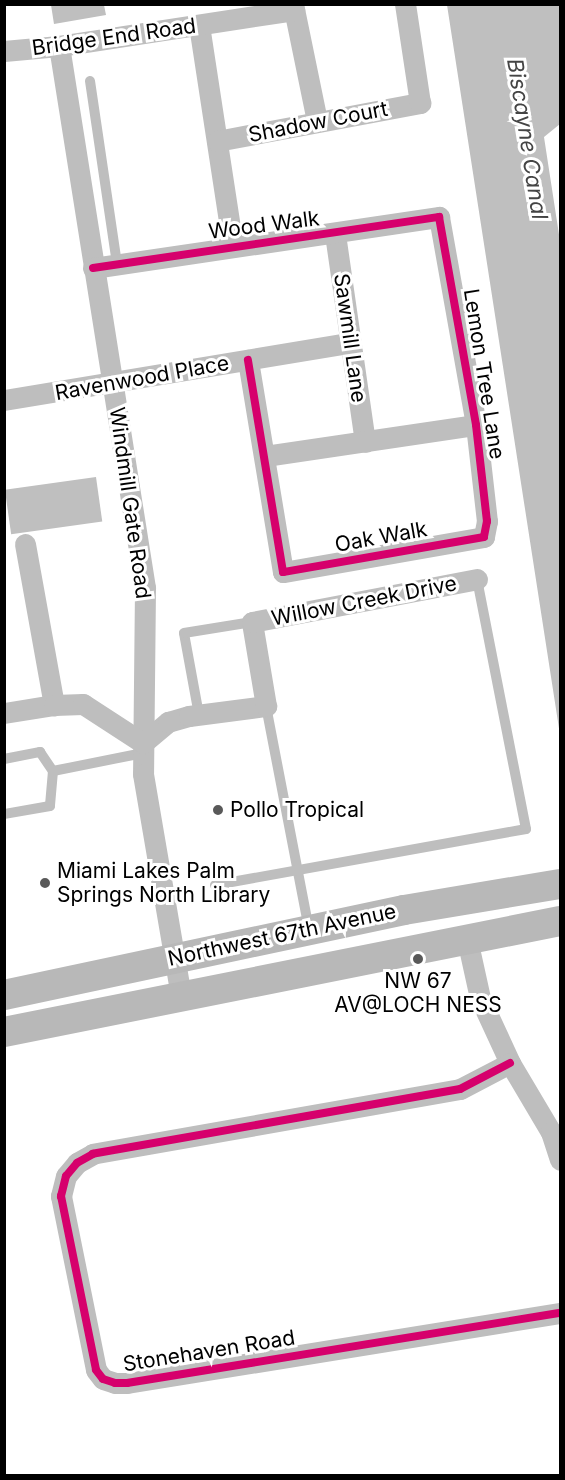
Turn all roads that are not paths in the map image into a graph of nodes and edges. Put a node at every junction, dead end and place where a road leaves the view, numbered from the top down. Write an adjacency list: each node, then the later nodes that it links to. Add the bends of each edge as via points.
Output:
1 (405, 4): 7 (street, Shadow Court, via 420,103)
2 (293, 7): 3 (street, Bridge End Road); 7 (street)
3 (199, 25): 4 (street, Bridge End Road); 8 (street)
4 (59, 46): 5 (street, Bridge End Road); 13 (street, Windmill Gate Road)
5 (4, 51)
6 (90, 81): 12 (lane)
7 (317, 121): 8 (street, Shadow Court)
8 (217, 141): 11 (street)
9 (440, 217): 10 (street, Wood Walk); 18 (street, Lemon Tree Lane)
10 (335, 234): 11 (street, Wood Walk); 14 (street, Sawmill Lane)
11 (233, 246): 12 (street, Wood Walk)
12 (117, 264): 13 (street, Wood Walk)
13 (93, 268): 16 (street, Windmill Gate Road)
14 (350, 343): 15 (street, Ravenwood Place); 19 (street, Sawmill Lane)
15 (248, 360): 16 (street, Ravenwood Place); 20 (street)
16 (113, 383): 17 (street, Ravenwood Place); 29 (street, Windmill Gate Road, via 145,588)
17 (4, 400)
18 (476, 425): 19 (street); 21 (street, Lemon Tree Lane, via 487,521)
19 (365, 442): 20 (street)
20 (265, 456): 21 (street, Oak Walk, via 283,572)
21 (484, 537)
22 (25, 544): 25 (street)
23 (477, 579): 24 (street, Willow Creek Drive); 33 (lane, via 526,829)
24 (252, 622): 26 (street, Willow Creek Drive); 28 (lane, via 184,633)
25 (54, 705): 27 (street); 29 (street, via 83,704)
26 (266, 706): 28 (street); 33 (lane)
27 (4, 713)
28 (199, 715): 29 (street, via 168,722)
29 (143, 748): 31 (lane); 41 (street, Windmill Gate Road, via 143,774)
30 (4, 759): 31 (lane, via 40,752)
31 (53, 771): 32 (lane, via 50,806)
32 (4, 814)
33 (298, 870): 35 (lane); 39 (lane)
34 (561, 884): 36 (main road, Northwest 67th Avenue)
35 (215, 885)
36 (516, 891): 37 (main road, Northwest 67th Avenue); 40 (main road, via 473,925)
37 (404, 910): 39 (main road, Northwest 67th Avenue); 40 (main road, via 456,927)
38 (561, 921): 40 (main road, Northwest 67th Avenue)
39 (309, 929): 41 (main road, Northwest 67th Avenue)
40 (467, 939): 43 (main road, Northwest 67th Avenue); 45 (street, via 480,998)
41 (175, 957): 42 (main road, Northwest 67th Avenue); 43 (street, Windmill Gate Road)
42 (4, 995)
43 (181, 997): 44 (main road, Northwest 67th Avenue)
44 (4, 1032)
45 (510, 1063): 46 (street, via 551,1132); 47 (street, Stonehaven Road, via 460,1089 93,1154 77,1163 66,1176 61,1196 96,1370 104,1379 127,1383)
46 (561, 1160)
47 (561, 1313)

